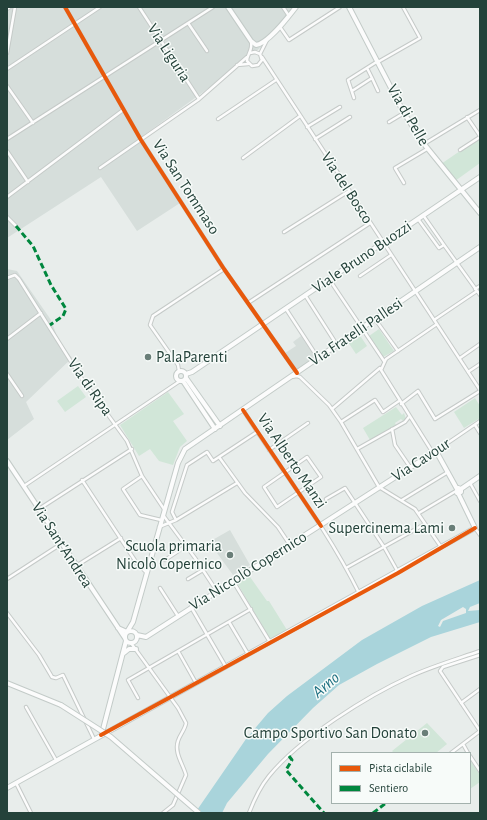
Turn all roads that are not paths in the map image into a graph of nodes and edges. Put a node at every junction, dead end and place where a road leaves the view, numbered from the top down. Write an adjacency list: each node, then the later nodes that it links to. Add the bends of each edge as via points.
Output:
1 (10, 7): 13 (street)
2 (15, 7): 22 (street)
3 (65, 7): 16 (street, Via San Tommaso)
4 (100, 7): 16 (street)
5 (139, 7): 19 (street, Via Liguria)
6 (213, 7): 15 (street)
7 (228, 7): 20 (main road)
8 (283, 7): 14 (street)
9 (296, 7): 14 (main road)
10 (340, 7): 17 (street, via 290,40)
11 (349, 7): 26 (main road, Via di Pelle)
12 (403, 7): 26 (street, via 420,38)
13 (7, 8)
14 (289, 16): 17 (main road)
15 (188, 23): 19 (street); 21 (street)
16 (73, 25): 31 (street); 33 (street, Via San Tommaso)
17 (280, 26): 18 (main road)
18 (272, 34): 20 (main road, via 258,45); 24 (street)
19 (161, 41): 33 (street); 40 (street, Via Liguria)
20 (251, 41): 23 (street)
21 (206, 51)
22 (7, 53)
23 (250, 53): 24 (street, via 255,52); 25 (street)
24 (261, 56): 28 (street); 30 (street, Via del Bosco)
25 (247, 57): 27 (street); 29 (street)
26 (378, 61): 32 (street); 44 (main road, Via di Pelle)
27 (249, 64): 28 (street); 29 (street)
28 (260, 64): 30 (street)
29 (237, 66): 40 (street)
30 (268, 67): 35 (street, Via del Bosco)
31 (7, 68)
32 (367, 68): 34 (street); 37 (street, via 348,80)
33 (104, 78): 42 (street, Via San Tommaso); 49 (street)
34 (372, 78): 37 (street); 38 (street)
35 (276, 80): 45 (street, Via del Bosco); 48 (street)
36 (7, 86): 49 (street)
37 (352, 91): 39 (street)
38 (378, 91)
39 (354, 98)
40 (199, 99): 55 (street)
41 (340, 107): 51 (street)
42 (123, 110): 55 (street, Via San Tommaso); 63 (street)
43 (480, 110): 47 (street)
44 (404, 113): 50 (street); 56 (main road, Via di Pelle)
45 (300, 116): 51 (street, Via del Bosco); 60 (street)
46 (350, 117): 54 (street)
47 (467, 118): 52 (street); 56 (street)
48 (218, 119)
49 (33, 122): 53 (street)
50 (389, 122)
51 (307, 127): 54 (street, Via del Bosco)
52 (480, 136): 58 (street)
53 (7, 139)
54 (315, 139): 65 (street, Via del Bosco)
55 (141, 140): 61 (street); 80 (street, Via San Tommaso)
56 (424, 144): 57 (main road, Via di Pelle)
57 (427, 149): 64 (street, via 396,168); 66 (main road, Via di Pelle)
58 (460, 150)
59 (7, 151): 63 (street)
60 (243, 158)
61 (100, 168)
62 (480, 177): 66 (main road, Viale Bruno Buozzi)
63 (28, 182): 67 (street)
64 (404, 183)
65 (349, 191): 72 (street, Via del Bosco); 74 (street)
66 (462, 192): 68 (main road, Via di Pelle); 70 (main road, Viale Bruno Buozzi)
67 (7, 197)
68 (480, 214)
69 (7, 217): 73 (street)
70 (424, 217): 71 (main road, Viale Bruno Buozzi); 76 (street)
71 (419, 220): 75 (main road, Viale Bruno Buozzi); 76 (street, via 439,248)
72 (370, 223): 75 (street, Via del Bosco); 89 (street)
73 (16, 226)
74 (284, 232)
75 (383, 243): 78 (street, Via del Bosco); 83 (main road, Viale Bruno Buozzi)
76 (444, 245): 79 (street)
77 (480, 247): 79 (main road, Via Fratelli Pallesi)
78 (391, 255): 81 (street); 86 (street, Via del Bosco)
79 (457, 263): 85 (street); 86 (main road, Via Fratelli Pallesi)
80 (224, 269): 89 (street, Via San Tommaso); 107 (street, via 153,316 151,320 150,325 178,365)
81 (360, 276)
82 (7, 278): 91 (street, Via di Ripa, via 17,276)
83 (329, 279): 88 (main road, Viale Bruno Buozzi); 96 (street)
84 (480, 286): 85 (street)
85 (476, 290): 87 (street); 93 (street)
86 (416, 292): 92 (main road, Via Fratelli Pallesi); 93 (street, Via del Bosco)
87 (480, 295)
88 (305, 296): 90 (main road, Viale Bruno Buozzi); 99 (street)
89 (248, 303): 94 (street, Via San Tommaso)
90 (286, 308): 94 (main road, Viale Bruno Buozzi); 101 (street)
91 (41, 313): 97 (street); 123 (street, Via di Ripa, via 82,379)
92 (375, 319): 96 (main road, Via Fratelli Pallesi); 100 (street)
93 (434, 320): 95 (street, Via del Bosco)
94 (262, 324): 109 (street, Via San Tommaso); 113 (main road, Viale Bruno Buozzi)
95 (437, 324): 100 (street); 102 (street, Via del Bosco)
96 (362, 328): 99 (main road, Via Fratelli Pallesi); 103 (street)
97 (7, 339)
98 (480, 344): 102 (street)
99 (337, 345): 101 (main road, Via Fratelli Pallesi)
100 (398, 351): 103 (street)
101 (318, 358): 105 (main road, Via Fratelli Pallesi)
102 (460, 358): 108 (street, Via del Bosco)
103 (384, 361): 106 (street)
104 (480, 364): 108 (street)
105 (304, 368): 109 (main road, Via Fratelli Pallesi); 112 (street)
106 (381, 368): 116 (street); 117 (street)
107 (179, 371): 113 (main road); 113 (main road, via 176,375)
108 (468, 372): 114 (street, Via del Bosco)
109 (297, 373): 111 (main road, Via Fratelli Pallesi)
110 (7, 374): 115 (street)
111 (290, 377): 112 (street); 118 (main road, Via Fratelli Pallesi)
112 (300, 377): 117 (street)
113 (182, 379): 123 (street); 125 (main road); 126 (main road)
114 (480, 391): 116 (street, via 435,419 418,391)
115 (22, 396)
116 (400, 403): 119 (street); 121 (street, via 383,412 375,400)
117 (332, 409): 121 (street)
118 (243, 410): 125 (main road, Via Fratelli Pallesi); 128 (street, Via Alberto Manzi)
119 (408, 416): 127 (street, via 407,420); 133 (street)
120 (480, 421): 124 (street, Via Cavour)
121 (341, 422): 131 (street)
122 (308, 423): 132 (street, Via Alberto Manzi)
123 (116, 424): 130 (street, Via di Ripa); 144 (street)
124 (475, 425): 129 (street); 133 (street, Via Cavour)
125 (220, 426): 126 (main road, Via Fratelli Pallesi)
126 (215, 429): 153 (main road, Via Fratelli Pallesi, via 182,452)
127 (392, 429): 131 (street); 136 (street, via 395,446)
128 (257, 432): 132 (street, Via Alberto Manzi); 134 (street)
129 (480, 433)
130 (132, 449): 139 (street, Via di Ripa); 141 (street)
131 (357, 449): 145 (street)
132 (269, 450): 138 (street, Via Alberto Manzi)
133 (434, 452): 136 (main road, Via Cavour); 137 (main road)
134 (219, 457): 143 (street); 157 (street, via 214,461 207,452 187,465 172,512)
135 (7, 461): 144 (main road, Via Sant'Andrea)
136 (410, 467): 145 (main road, Via Cavour)
137 (448, 472): 146 (main road); 149 (street)
138 (285, 473): 147 (street, Via Alberto Manzi); 147 (street, via 264,487 277,507); 147 (street, via 307,457 321,477)
139 (142, 476): 153 (street, Via di Ripa); 156 (street, via 123,489 140,515)
140 (480, 476): 142 (main road)
141 (82, 480): 152 (street); 164 (street)
142 (469, 482): 146 (main road); 150 (street)
143 (237, 483): 157 (street); 166 (street, via 278,527)
144 (24, 486): 152 (main road, Via Sant'Andrea)
145 (379, 488): 149 (street); 151 (main road, Via Niccolò Copernico)
146 (458, 490): 154 (street); 162 (main road)
147 (298, 492): 160 (street, Via Alberto Manzi)
148 (326, 499): 151 (street, via 345,488)
149 (401, 500): 154 (street, via 413,506)
150 (480, 501)
151 (356, 503): 160 (main road, Via Niccolò Copernico); 168 (street)
152 (38, 509): 165 (main road, Via Sant'Andrea)
153 (164, 509): 155 (main road, Via Fratelli Pallesi)
154 (419, 513): 159 (street)
155 (162, 515): 156 (main road, Via Fratelli Pallesi); 158 (street)
156 (161, 520): 161 (main road, Via Fratelli Pallesi)
157 (176, 520): 158 (street)
158 (169, 524): 161 (street); 167 (street)
159 (425, 524): 168 (street); 169 (street)
160 (321, 526): 166 (main road, Via Niccolò Copernico); 172 (street, Via Alberto Manzi)
161 (158, 528): 174 (main road, Via Fratelli Pallesi)
162 (475, 528): 163 (street); 169 (main road)
163 (480, 535)
164 (121, 538): 171 (street); 174 (street, via 136,562)
165 (61, 544): 171 (main road, Via Sant'Andrea); 176 (street)
166 (291, 545): 178 (main road, Via Niccolò Copernico)
167 (186, 546): 170 (street); 173 (street)
168 (384, 547): 172 (street); 175 (street)
169 (441, 548): 175 (main road)
170 (165, 560)
171 (76, 567): 188 (main road, Via Sant'Andrea)
172 (346, 568): 181 (street, Via Alberto Manzi)
173 (203, 570): 177 (street); 180 (street)
174 (146, 572): 186 (main road, Via Fratelli Pallesi)
175 (398, 573): 181 (main road)
176 (7, 579)
177 (188, 579)
178 (233, 580): 180 (main road, Via Niccolò Copernico); 183 (street)
179 (160, 588): 185 (street)
180 (216, 590): 182 (main road, Via Niccolò Copernico)
181 (359, 594): 192 (main road)
182 (191, 607): 185 (main road, Via Niccolò Copernico); 191 (street)
183 (251, 609): 187 (street); 192 (street)
184 (7, 613): 211 (street, via 39,655 52,677 63,675)
185 (178, 616): 190 (main road, Via Niccolò Copernico, via 145,637)
186 (133, 622): 189 (main road); 190 (main road)
187 (229, 622): 191 (street); 197 (street)
188 (118, 628): 189 (main road, Via Sant'Andrea); 193 (main road, Via Sant'Andrea)
189 (126, 632): 190 (main road, Via Niccolò Copernico); 193 (main road)
190 (135, 633): 193 (main road)
191 (207, 635): 194 (street); 200 (street)
192 (270, 642): 197 (main road)
193 (131, 643): 196 (main road); 196 (main road, via 129,650); 199 (street, Via Sant'Andrea)
194 (178, 651): 199 (street); 202 (street)
195 (480, 651): 223 (street, via 412,676 336,720 275,769 262,785)
196 (124, 653): 210 (main road)
197 (248, 655): 200 (main road)
198 (480, 655): 206 (street, via 440,669 440,673)
199 (149, 667): 204 (street, via 128,680); 205 (street, Via Sant'Andrea)
200 (226, 667): 202 (main road)
201 (7, 683): 222 (main road, bridge, via 61,705 93,724 121,744)
202 (197, 683): 205 (main road)
203 (480, 689): 206 (street)
204 (138, 698)
205 (170, 698): 210 (main road); 221 (street, Via Sant'Andrea, via 186,723 177,742 178,755 186,775 173,805)
206 (460, 703): 208 (street)
207 (26, 707): 216 (street)
208 (479, 727): 209 (street)
209 (480, 731): 212 (street)
210 (101, 735): 211 (main road)
211 (95, 739): 216 (main road)
212 (463, 744): 213 (street); 214 (street)
213 (453, 752)
214 (468, 752)
215 (471, 757): 217 (street)
216 (56, 761): 218 (main road)
217 (480, 771)
218 (16, 783): 219 (main road); 220 (street)
219 (7, 788)
220 (31, 813)
221 (163, 813)
222 (199, 813)
223 (249, 813)

